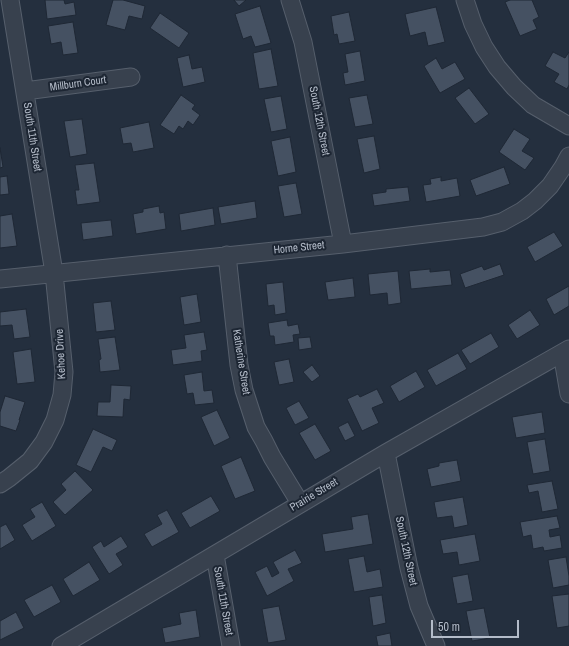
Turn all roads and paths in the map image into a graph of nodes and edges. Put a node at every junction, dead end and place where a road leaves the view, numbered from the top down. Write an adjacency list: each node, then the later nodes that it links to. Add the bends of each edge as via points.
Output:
1 (10, 0): 5 (street, South 11th Street)
2 (290, 0): 8 (street, South 12th Street, via 303,42)
3 (465, 0): 6 (street, via 472,24 497,67 533,105)
4 (131, 77): 5 (street, Millburn Court)
5 (24, 91): 10 (street, South 11th Street)
6 (569, 126)
7 (569, 156): 8 (street, Horne Street, via 564,168 535,201 502,222 483,227)
8 (343, 244): 9 (street, Horne Street)
9 (227, 255): 10 (street, Horne Street); 16 (street, Katherine Street, via 244,390 256,426)
10 (54, 273): 11 (street, Horne Street); 15 (street, Kehoe Drive, via 64,372 62,395 55,420 44,442 30,461)
11 (0, 279)
12 (565, 351): 13 (street); 14 (street, Prairie Street)
13 (569, 394)
14 (386, 453): 16 (street, Prairie Street); 20 (street, South 12th Street, via 418,606)
15 (0, 484)
16 (300, 503): 17 (street, Prairie Street)
17 (215, 555): 18 (street, Prairie Street); 19 (street, South 11th Street)
18 (61, 646)
19 (231, 646)
20 (436, 646)

